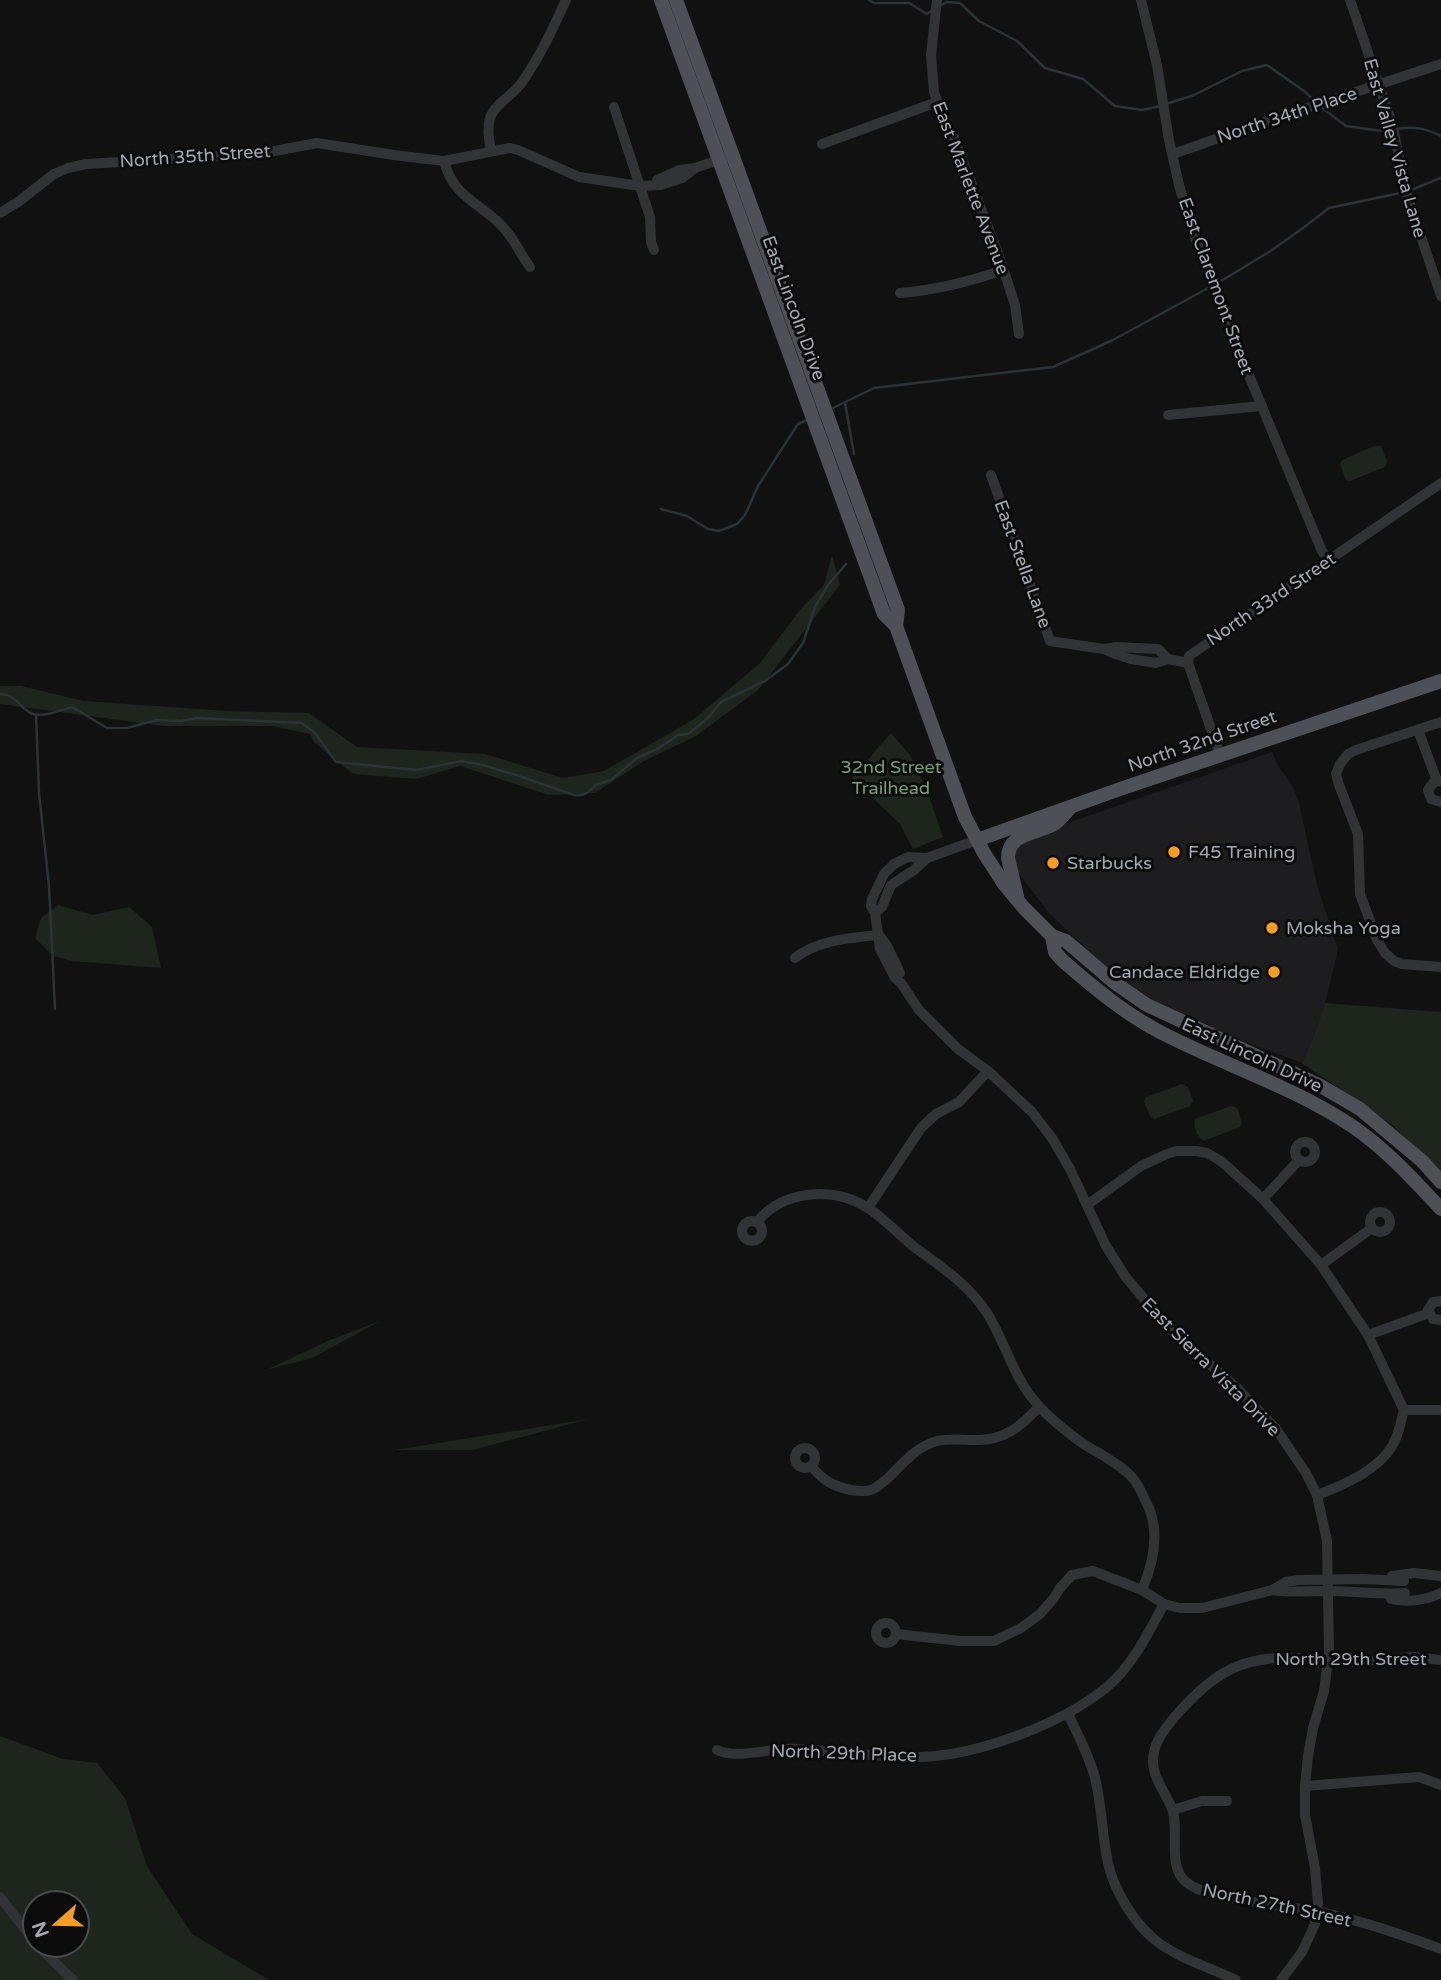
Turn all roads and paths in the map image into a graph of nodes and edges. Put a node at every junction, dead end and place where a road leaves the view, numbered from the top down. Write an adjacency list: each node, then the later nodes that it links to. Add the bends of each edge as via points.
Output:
1 (566, 0): 12 (street, via 520,85 491,115)
2 (661, 0): 14 (main road, East Lincoln Drive)
3 (676, 0): 14 (main road, East Lincoln Drive)
4 (1141, 0): 13 (street, East Claremont Street)
5 (1350, 0): 8 (street, East Valley Vista Lane)
6 (936, 6): 9 (street, East Marlette Avenue, via 931,71)
7 (1441, 64): 8 (street, North 34th Place)
8 (1379, 85): 13 (street, North 34th Place); 22 (street, East Valley Vista Lane, via 1407,195)
9 (937, 102): 11 (street); 20 (street, East Marlette Avenue)
10 (614, 107): 16 (street)
11 (821, 144)
12 (491, 151): 15 (street, North 35th Street); 16 (street, North 35th Street, via 510,148 579,177)
13 (1173, 154): 24 (street, East Claremont Street, via 1195,238)
14 (726, 158): 16 (street, North 35th Street); 37 (main road, East Lincoln Drive, via 816,406 898,610 896,626)
15 (444, 161): 17 (street, North 35th Street, via 317,143 264,153 86,164 54,174); 19 (street, via 447,176 500,223)
16 (640, 186): 18 (street)
17 (0, 213)
18 (654, 250)
19 (530, 267)
20 (1003, 270): 21 (street, via 951,286); 23 (street, East Marlette Avenue)
21 (900, 293)
22 (1441, 296)
23 (1019, 334)
24 (1262, 406): 25 (street); 28 (street, East Claremont Street)
25 (1168, 415)
26 (991, 475): 29 (street, East Stella Lane, via 1050,641 1104,649 1158,649 1168,659)
27 (1441, 483): 28 (street, North 33rd Street)
28 (1328, 561): 29 (street, North 33rd Street, via 1195,651)
29 (1188, 663): 33 (street)
30 (1441, 681): 33 (main road, North 32nd Street)
31 (1441, 722): 32 (street)
32 (1418, 730): 34 (street); 42 (street, via 1348,754 1336,774 1358,835 1360,894 1377,940 1394,961)
33 (1220, 755): 36 (main road, North 32nd Street)
34 (1439, 781): 35 (street, via 1429,786 1428,793 1433,801)
35 (1441, 802)
36 (1072, 806): 37 (main road, North 32nd Street); 38 (main road, via 1054,825 1012,844 1008,858)
37 (976, 840): 38 (main road, East Lincoln Drive); 39 (street, East Sierra Vista Drive, via 927,858 883,889 882,907 875,913)
38 (1018, 901): 40 (main road, East Lincoln Drive)
39 (878, 934): 41 (street, via 830,942); 43 (street, East Sierra Vista Drive, via 919,1010)
40 (1052, 936): 45 (main road, East Lincoln Drive, via 1066,941 1147,1005 1319,1085 1360,1109); 49 (main road, East Lincoln Drive, via 1055,953 1062,960 1139,1021 1331,1113 1390,1154)
41 (795, 958)
42 (1441, 967)
43 (988, 1071): 47 (street, East Sierra Vista Drive, via 1052,1138); 48 (street, via 959,1102 920,1128)
44 (1299, 1160): 46 (street)
45 (1441, 1182)
46 (1263, 1199): 47 (street, via 1207,1153 1177,1151 1154,1159); 52 (street)
47 (1087, 1205): 61 (street, East Sierra Vista Drive, via 1125,1276 1169,1329 1276,1429)
48 (868, 1208): 50 (street, via 846,1198 805,1195 780,1203); 57 (street, via 970,1290 988,1314 1020,1382)
49 (1441, 1209)
50 (757, 1222)
51 (1372, 1228): 52 (street)
52 (1321, 1265): 56 (street)
53 (1441, 1301): 54 (street, via 1430,1304)
54 (1429, 1313): 55 (street); 56 (street)
55 (1441, 1320)
56 (1368, 1335): 58 (street)
57 (1039, 1407): 60 (street, via 1011,1433 944,1440 923,1447 873,1489 836,1487); 65 (street, via 1132,1476 1155,1526 1150,1571)
58 (1404, 1410): 59 (street); 61 (street, via 1394,1443 1378,1463)
59 (1441, 1410)
60 (811, 1466)
61 (1317, 1495): 64 (street, East Sierra Vista Drive, via 1327,1541)
62 (1441, 1576): 63 (street); 63 (street, via 1406,1573)
63 (1375, 1580): 64 (street)
64 (1329, 1585): 67 (street); 68 (street, via 1272,1590 1202,1608); 71 (street, East Sierra Vista Drive)
65 (1142, 1590): 68 (street); 69 (street, via 1093,1571 1072,1575 1040,1614 994,1642)
66 (1441, 1592): 67 (street); 67 (street, via 1407,1601)
67 (1375, 1594)
68 (1164, 1604): 72 (street, North 29th Place, via 1130,1661 1108,1686)
69 (896, 1634)
70 (1441, 1660): 71 (street, North 29th Street)
71 (1329, 1662): 75 (street, East Sierra Vista Drive); 77 (street, North 29th Street, via 1272,1657 1230,1668 1211,1680 1156,1743 1155,1774)
72 (1068, 1714): 73 (street, North 29th Place, via 987,1746 920,1757 780,1748 741,1754); 84 (street, via 1095,1779 1111,1874 1130,1910 1153,1938 1172,1952)
73 (717, 1751)
74 (1441, 1785): 75 (street, via 1419,1777)
75 (1305, 1786): 79 (street, East Sierra Vista Drive)
76 (1227, 1801): 77 (street, via 1202,1801)
77 (1173, 1810): 79 (street, North 27th Street, via 1175,1853 1185,1882 1209,1894)
78 (0, 1897): 80 (street)
79 (1317, 1911): 81 (street, North 27th Street); 85 (street, East Sierra Vista Drive, via 1303,1952)
80 (21, 1924)
81 (1441, 1949)
82 (51, 1959): 83 (street)
83 (73, 1980)
84 (1236, 1980)
85 (1281, 1980)

